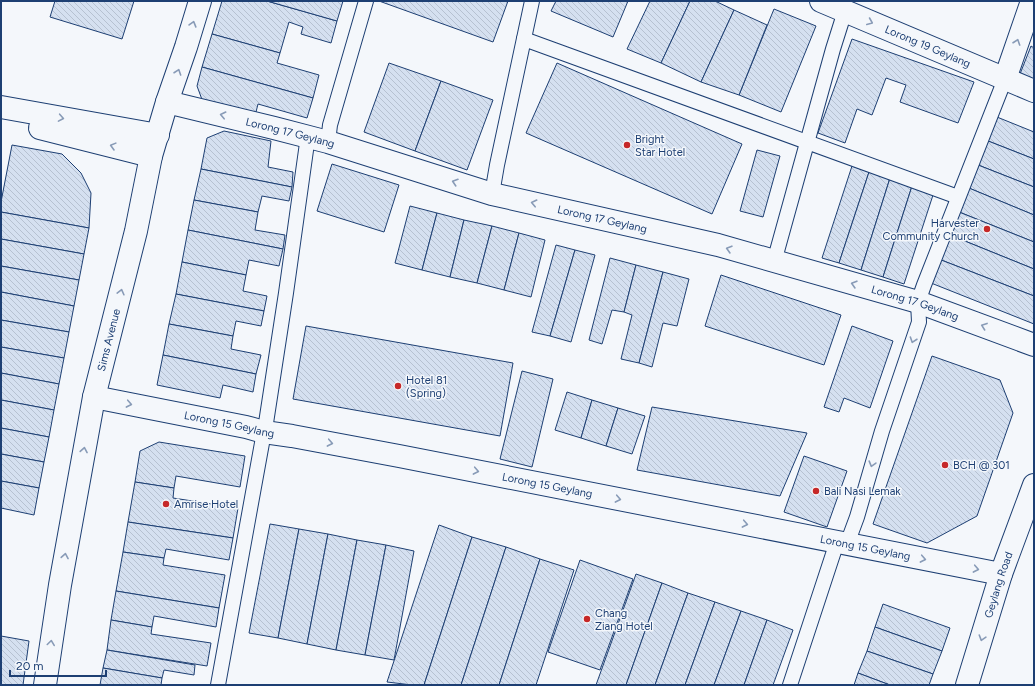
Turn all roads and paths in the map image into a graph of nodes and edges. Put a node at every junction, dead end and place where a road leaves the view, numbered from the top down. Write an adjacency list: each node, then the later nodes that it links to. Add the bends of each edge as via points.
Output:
1 (200, 1): 10 (street, Sims Avenue, one-way to 1)
2 (366, 1): 14 (lane, via 330,125)
3 (532, 1): 7 (lane)
4 (821, 1): 6 (street, Lorong 19 Geylang)
5 (1032, 1): 8 (street, one-way to 5)
6 (846, 11): 8 (street, Lorong 19 Geylang, one-way to 8); 15 (lane)
7 (524, 39): 15 (lane); 17 (lane)
8 (1005, 79): 9 (street, Lorong 19 Geylang); 18 (lane)
9 (1034, 92)
10 (167, 102): 13 (street, Sims Avenue); 14 (street, Lorong 17 Geylang, one-way to 10)
11 (1, 107): 13 (street, one-way to 13)
12 (1, 120): 16 (street, one-way to 12, via 56,131)
13 (158, 135): 16 (street, Sims Avenue)
14 (318, 139): 17 (street, Lorong 17 Geylang, one-way to 14); 23 (lane, via 286,293)
15 (808, 142): 18 (lane); 19 (lane)
16 (151, 156): 22 (street, Sims Avenue, one-way to 16, via 136,231)
17 (492, 194): 19 (street, Lorong 17 Geylang, one-way to 17, via 718,245)
18 (958, 197): 20 (lane)
19 (774, 262): 20 (street, Lorong 17 Geylang, one-way to 19)
20 (918, 302): 21 (street, Lorong 17 Geylang, one-way to 20); 25 (lane, one-way to 25, via 919,322 882,431 857,517)
21 (1034, 345)
22 (94, 397): 23 (street, Lorong 15 Geylang, one-way to 23); 27 (street, Sims Avenue, one-way to 22)
23 (264, 432): 25 (street, Lorong 15 Geylang, one-way to 25); 28 (lane)
24 (1034, 485): 26 (street, Geylang Road)
25 (842, 543): 26 (street, Lorong 15 Geylang, one-way to 26); 29 (lane)
26 (1001, 574): 30 (street, Geylang Road, one-way to 30)
27 (45, 685)
28 (218, 685)
29 (790, 685)
30 (967, 685)

